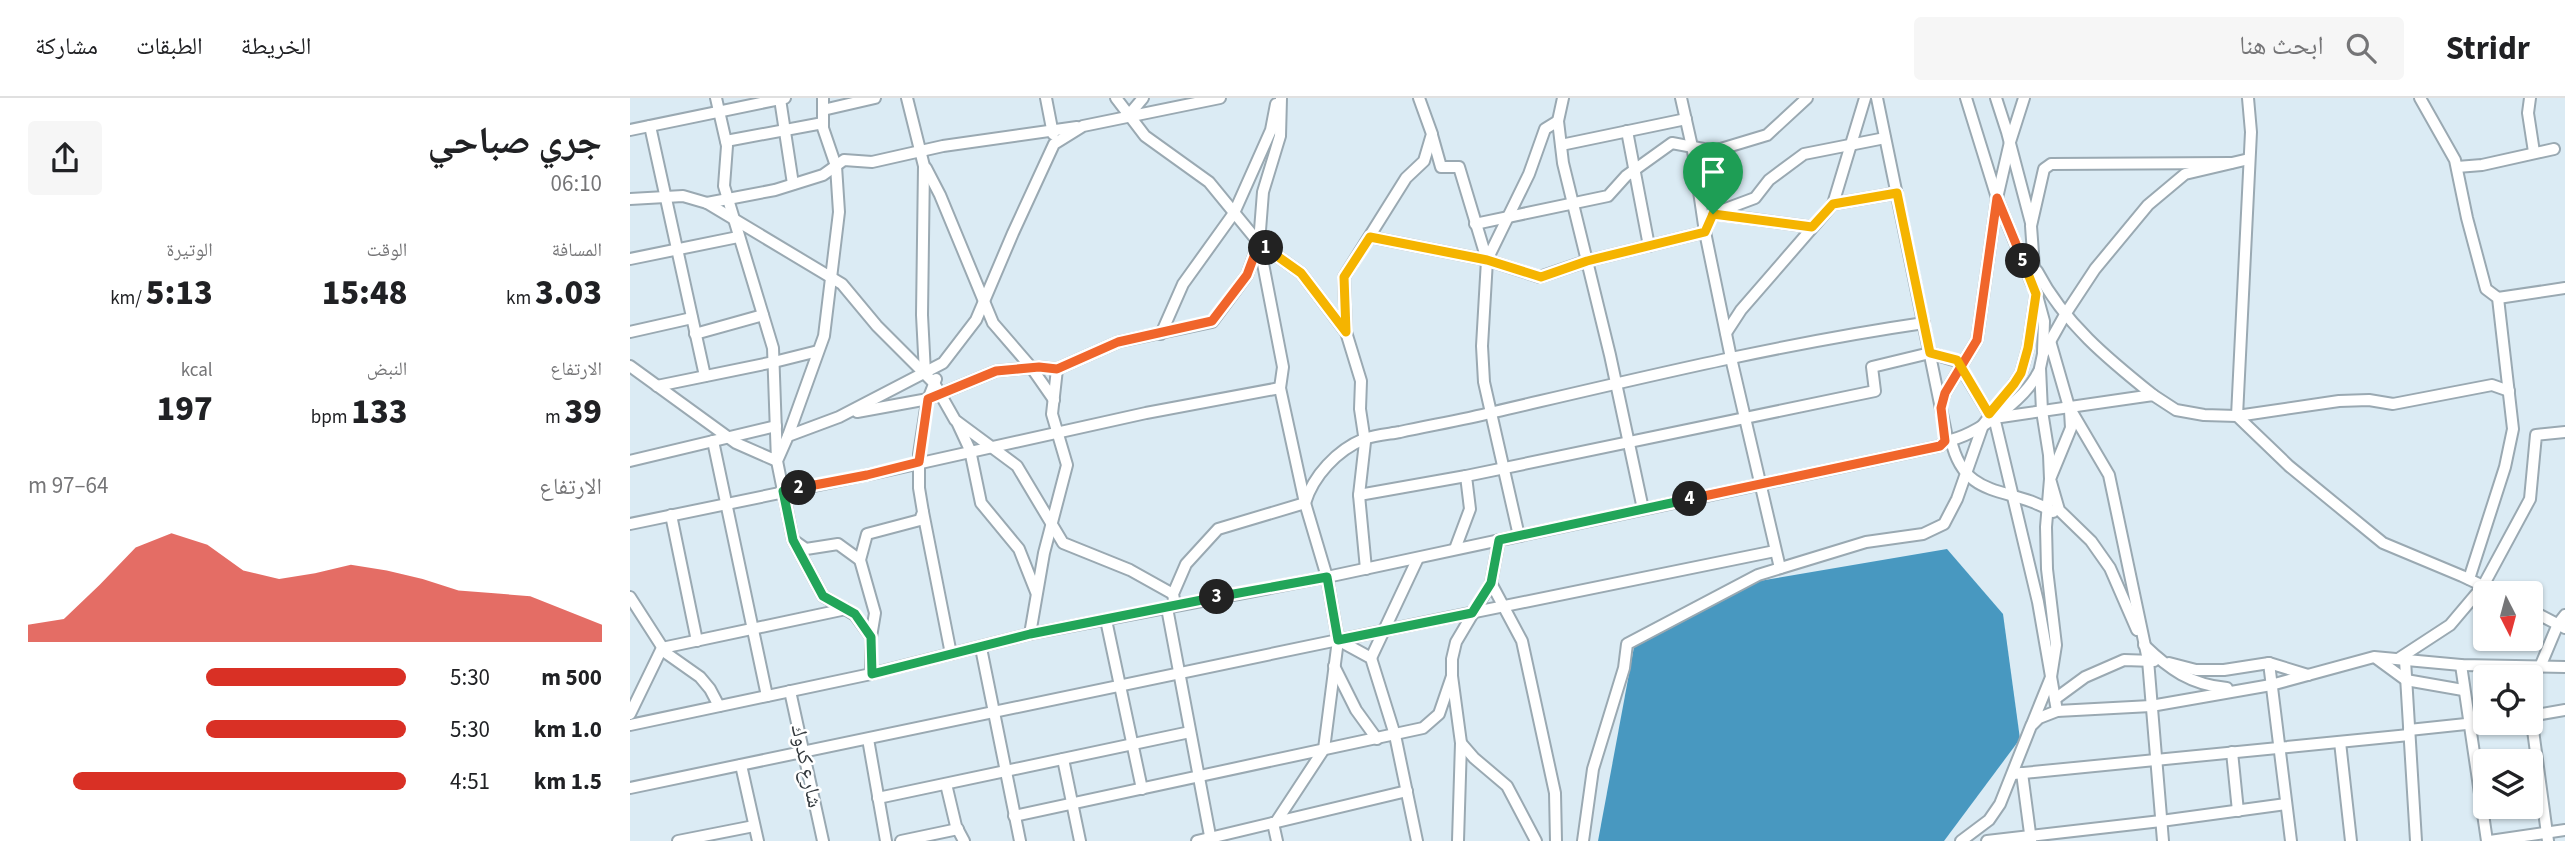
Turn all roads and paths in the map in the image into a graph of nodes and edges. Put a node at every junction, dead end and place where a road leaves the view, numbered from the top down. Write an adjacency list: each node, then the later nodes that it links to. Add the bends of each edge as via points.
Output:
1 (716, 98): 25 (street)
2 (822, 98): 24 (street)
3 (876, 98): 24 (street)
4 (907, 98): 45 (street)
5 (1046, 98): 34 (street)
6 (1116, 98): 26 (street)
7 (1143, 98): 26 (street)
8 (1220, 98): 26 (street)
9 (1279, 98): 62 (street); 72 (street, via 1280,136 1263,192)
10 (1419, 98): 36 (street)
11 (1563, 98): 28 (street)
12 (1681, 98): 27 (street)
13 (1807, 98): 43 (street, via 1767,135 1714,151)
14 (1865, 98): 41 (street)
15 (1877, 98): 38 (street)
16 (1966, 98): 57 (street)
17 (1996, 98): 37 (street)
18 (2003, 98): 37 (street)
19 (2024, 98): 37 (street)
20 (2248, 98): 47 (street)
21 (2420, 98): 51 (street)
22 (2530, 98): 46 (street)
23 (782, 99): 25 (street); 33 (street)
24 (823, 110): 29 (street)
25 (719, 112): 30 (street); 39 (street)
26 (1128, 116): 31 (street); 62 (street, via 1146,136 1209,182)
27 (1686, 119): 35 (street); 43 (street)
28 (1559, 121): 42 (street); 64 (street, via 1545,129)
29 (823, 123): 33 (street); 49 (street)
30 (650, 126): 32 (street); 55 (street)
31 (1083, 126): 34 (street); 40 (street)
32 (630, 130)
33 (785, 130): 39 (street); 53 (street)
34 (1052, 130): 40 (street); 45 (street)
35 (1627, 131): 42 (street); 52 (street)
36 (1432, 134): 66 (street, via 1441,167 1459,167); 71 (street, via 1423,161 1406,178)
37 (2008, 137): 57 (street); 67 (street)
38 (1885, 138): 41 (street); 54 (street)
39 (726, 142): 56 (street)
40 (1054, 144): 83 (street)
41 (1850, 144): 61 (street); 63 (street, via 1804,154 1769,180 1755,198)
42 (1561, 145): 60 (street)
43 (1692, 147): 52 (street, via 1672,143); 69 (street)
44 (2554, 149): 46 (street)
45 (920, 151): 49 (street, via 872,162 844,160); 50 (street)
46 (2534, 152): 51 (street)
47 (2249, 159): 48 (street); 121 (street)
48 (2231, 163): 67 (street, via 2051,164 2044,169); 84 (street, via 2185,174 2148,205 2095,269)
49 (836, 166): 53 (street); 79 (street, via 839,212)
50 (924, 166): 83 (street); 105 (street)
51 (2457, 167): 82 (street, via 2486,289)
52 (1634, 170): 60 (street, via 1608,196); 73 (street)
53 (793, 184): 56 (street)
54 (1897, 193): 61 (street); 87 (street)
55 (665, 197): 58 (street); 59 (street, via 683,196); 74 (street)
56 (727, 198): 59 (street); 65 (street)
57 (1997, 198): 81 (street); 102 (street, via 1977,340)
58 (630, 199)
59 (707, 203): 65 (street)
60 (1573, 204): 64 (street); 77 (street)
61 (1833, 204): 68 (street)
62 (1234, 213): 72 (street); 91 (street, via 1182,284)
63 (1713, 214): 68 (street); 69 (street)
64 (1508, 217): 66 (street); 76 (street)
65 (733, 220): 70 (street); 79 (street)
66 (1475, 224): 76 (street)
67 (2031, 226): 78 (street)
68 (1812, 227): 92 (street)
69 (1705, 232): 73 (street); 92 (street)
70 (738, 237): 74 (street); 85 (street)
71 (1370, 237): 76 (street); 89 (street, via 1344,277)
72 (1259, 243): 89 (street, via 1301,273); 91 (street, via 1247,275 1212,321); 110 (street, via 1283,367)
73 (1649, 246): 77 (street)
74 (677, 250): 75 (street); 86 (street)
75 (630, 259)
76 (1487, 260): 77 (street, via 1541,277); 119 (street, via 1482,346)
77 (1587, 261): 108 (street)
78 (2034, 265): 81 (street); 84 (street)
79 (831, 278): 94 (street); 105 (street, via 842,284)
80 (2565, 288): 82 (street)
81 (2036, 294): 96 (street, via 2045,321); 120 (street, via 2021,373)
82 (2498, 298): 111 (street)
83 (985, 301): 99 (street); 101 (street, via 993,323)
84 (2066, 313): 93 (street); 113 (street, via 2098,350)
85 (763, 315): 90 (street); 98 (street)
86 (692, 318): 88 (street); 90 (street)
87 (1924, 323): 95 (street); 97 (street)
88 (630, 332)
89 (1346, 332): 133 (street, via 1360,381)
90 (695, 334): 106 (street)
91 (1161, 334): 104 (street, via 1118,342)
92 (1726, 334): 97 (street)
93 (2050, 341): 96 (street); 116 (street)
94 (818, 351): 98 (street); 131 (street)
95 (1930, 353): 102 (street, via 1957,360); 117 (street); 123 (street, via 1872,367 1875,391)
96 (2043, 355): 103 (street)
97 (1731, 358): 108 (street); 123 (street)
98 (774, 362): 106 (street); 126 (street)
99 (943, 363): 105 (street); 107 (street)
100 (630, 366): 109 (street)
101 (1031, 367): 104 (street); 112 (street, via 996,371); 115 (street)
102 (1961, 368): 117 (street); 120 (street)
103 (2040, 368): 118 (street); 120 (street, via 2021,395)
104 (1057, 369): 115 (street)
105 (925, 373): 107 (street); 122 (street)
106 (705, 376): 109 (street)
107 (934, 383): 112 (street); 114 (street)
108 (1616, 383): 119 (street); 136 (street)
109 (657, 386): 132 (street)
110 (1280, 388): 128 (street); 151 (street)
111 (2508, 391): 121 (street, via 2492,385 2393,404 2339,401); 127 (street)
112 (941, 394): 114 (street); 124 (street)
113 (2153, 395): 116 (street); 121 (street, via 2176,410)
114 (928, 399): 122 (street); 141 (street)
115 (1054, 400): 128 (street)
116 (2069, 407): 118 (street); 145 (street, via 2071,428); 189 (street, via 2109,475)
117 (1941, 408): 134 (street)
118 (2042, 411): 120 (street, via 2001,418); 145 (street)
119 (1491, 413): 133 (street); 142 (street)
120 (1992, 415): 125 (street); 149 (street)
121 (2236, 416): 169 (street, via 2383,543)
122 (839, 417): 131 (street)
123 (1745, 418): 136 (street); 146 (street)
124 (955, 420): 137 (street); 138 (street)
125 (1983, 425): 134 (street, via 1960,439); 143 (street)
126 (776, 426): 132 (street); 140 (street)
127 (2514, 429): 130 (street); 169 (street)
128 (1056, 432): 137 (street); 158 (street, via 1067,465)
129 (2565, 432): 130 (street)
130 (2536, 435): 171 (street, via 2530,499)
131 (788, 436): 140 (street)
132 (729, 437): 135 (street); 140 (street)
133 (1364, 439): 148 (street); 151 (street, via 1338,455 1310,486)
134 (1948, 440): 143 (street); 146 (street, via 1940,446)
135 (713, 441): 139 (street); 150 (street)
136 (1629, 441): 142 (street); 152 (street)
137 (990, 446): 138 (street); 158 (street, via 1017,466)
138 (970, 450): 141 (street); 173 (street, via 981,503 1019,549)
139 (630, 461)
140 (777, 461): 147 (street)
141 (919, 462): 147 (street); 154 (street)
142 (1503, 467): 144 (street); 159 (street)
143 (1965, 474): 149 (street, via 1988,490); 166 (street, via 1944,524 1923,534 1866,542)
144 (1466, 476): 148 (street); 162 (street, via 1469,509)
145 (2050, 478): 153 (street); 156 (street, via 2059,510)
146 (1761, 484): 152 (street); 163 (street)
147 (783, 491): 150 (street); 160 (street)
148 (1359, 495): 167 (street)
149 (2012, 495): 153 (street); 209 (street)
150 (728, 503): 155 (street); 183 (street)
151 (1305, 503): 168 (street); 176 (street, via 1218,529 1186,564)
152 (1643, 509): 159 (street)
153 (2048, 509): 156 (street); 209 (street, via 2047,569 2056,645)
154 (923, 512): 165 (street, via 919,520 867,534); 192 (street)
155 (671, 515): 157 (street); 188 (street)
156 (2071, 523): 189 (street, via 2110,568)
157 (630, 524)
158 (1051, 525): 173 (street); 176 (street, via 1063,543 1130,570)
159 (1519, 536): 161 (street)
160 (793, 540): 165 (street, via 806,549 838,544); 178 (street, via 823,596)
161 (1499, 540): 162 (street); 172 (street)
162 (1455, 549): 164 (street)
163 (1775, 551): 166 (street); 177 (street)
164 (1419, 558): 167 (street); 184 (street)
165 (860, 560): 186 (street, via 875,613)
166 (1780, 568): 279 (street, via 1627,644 1593,769)
167 (1366, 569): 168 (street)
168 (1327, 577): 176 (street); 187 (street)
169 (2469, 579): 170 (street)
170 (2473, 581)
171 (2486, 581)
172 (1491, 583): 177 (street); 179 (street)
173 (1037, 594): 185 (street)
174 (630, 597): 190 (street)
175 (2473, 598): 196 (street, via 2450,625)
176 (1172, 603): 181 (street); 206 (street)
177 (1504, 606): 179 (street); 278 (street, via 1522,641 1555,793)
178 (846, 609): 183 (street); 186 (street)
179 (1472, 613): 184 (street); 208 (street, via 1456,642)
180 (2543, 615): 182 (street)
181 (1106, 620): 185 (street); 212 (street)
182 (2563, 622): 200 (street)
183 (753, 628): 188 (street); 216 (street)
184 (1384, 630): 187 (street); 193 (street)
185 (1030, 634): 191 (street)
186 (871, 637): 205 (street)
187 (1338, 640): 193 (street); 201 (street); 206 (street)
188 (697, 641): 190 (street)
189 (2144, 645): 195 (street); 197 (street)
190 (662, 648): 218 (street, via 704,680); 223 (street)
191 (981, 648): 192 (street); 222 (street)
192 (951, 654): 205 (street)
193 (1371, 657): 230 (street)
194 (2374, 657): 196 (street); 207 (street); 210 (street)
195 (2148, 660): 197 (street); 217 (street, via 2124,660 2085,677); 219 (street)
196 (2402, 660): 199 (street); 210 (street)
197 (2161, 661): 198 (street, via 2196,670); 213 (street, via 2205,687)
198 (2269, 663): 207 (street); 211 (street)
199 (2461, 665): 202 (street); 214 (street)
200 (2541, 665)
201 (1333, 666): 233 (street); 238 (street)
202 (2473, 666)
203 (2543, 667): 204 (street)
204 (2565, 667)
205 (872, 674): 215 (street)
206 (1179, 674): 212 (street); 228 (street)
207 (2309, 675): 211 (street)
208 (1452, 676): 230 (street, via 1438,714 1423,728); 235 (street)
209 (2051, 677): 217 (street); 227 (street)
210 (2406, 680): 214 (street); 229 (street)
211 (2271, 685): 213 (street); 237 (street)
212 (1120, 686): 222 (street); 236 (street)
213 (2243, 690): 219 (street)
214 (2463, 690): 224 (street)
215 (790, 691): 216 (street); 239 (street, شارع كدوك)
216 (767, 696): 218 (street)
217 (2056, 705): 219 (street); 227 (street)
218 (719, 706): 226 (street)
219 (2151, 706): 241 (street)
220 (2565, 710): 221 (street)
221 (2543, 712)
222 (993, 713): 232 (street); 244 (street)
223 (630, 714)
224 (2469, 724): 225 (street); 229 (street); 285 (street)
225 (2473, 724)
226 (630, 725)
227 (2031, 726): 245 (street)
228 (1190, 732): 236 (street); 246 (street)
229 (2409, 733): 234 (street); 284 (street)
230 (1395, 735): 233 (street); 250 (street)
231 (2534, 735): 261 (street)
232 (868, 739): 239 (street); 251 (street)
233 (1377, 739): 238 (street)
234 (2340, 742): 237 (street); 283 (street)
235 (1461, 743): 276 (street); 277 (street, via 1507,786)
236 (1133, 744): 242 (street); 249 (street)
237 (2280, 747): 240 (street); 253 (street)
238 (1324, 749): 246 (street); 257 (street)
239 (804, 752): 243 (street); 267 (street, شارع كدوك)
240 (2232, 752): 241 (street); 254 (street)
241 (2155, 758): 245 (street); 256 (street)
242 (1063, 759): 244 (street); 252 (street)
243 (741, 765): 248 (street); 258 (street)
244 (1005, 771): 247 (street); 255 (street)
245 (2017, 774): 262 (street, via 1989,820); 263 (street)
246 (1198, 776): 249 (street); 264 (street)
247 (946, 784): 251 (street); 259 (street)
248 (630, 789)
249 (1142, 789): 252 (street)
250 (1406, 791): 257 (street); 275 (street)
251 (878, 798): 268 (street)
252 (1072, 804): 255 (street); 272 (street)
253 (2286, 804): 254 (street); 282 (street)
254 (2238, 811): 256 (street)
255 (1014, 816): 271 (street)
256 (2161, 821): 263 (street); 281 (street)
257 (1275, 823): 264 (street); 274 (street)
258 (754, 826): 265 (street); 266 (street)
259 (958, 829): 269 (street); 270 (street)
260 (2565, 830): 261 (street)
261 (2547, 837): 285 (street)
262 (1966, 839)
263 (2031, 839): 280 (street)
264 (1210, 840): 273 (street)
265 (683, 841)
266 (758, 841)
267 (823, 841)
268 (886, 841)
269 (901, 841)
270 (964, 841)
271 (1020, 841)
272 (1080, 841)
273 (1197, 841)
274 (1277, 841)
275 (1417, 841)
276 (1458, 841)
277 (1536, 841)
278 (1556, 841)
279 (1583, 841)
280 (1987, 841)
281 (2163, 841)
282 (2291, 841)
283 (2351, 841)
284 (2416, 841)
285 (2488, 841)

